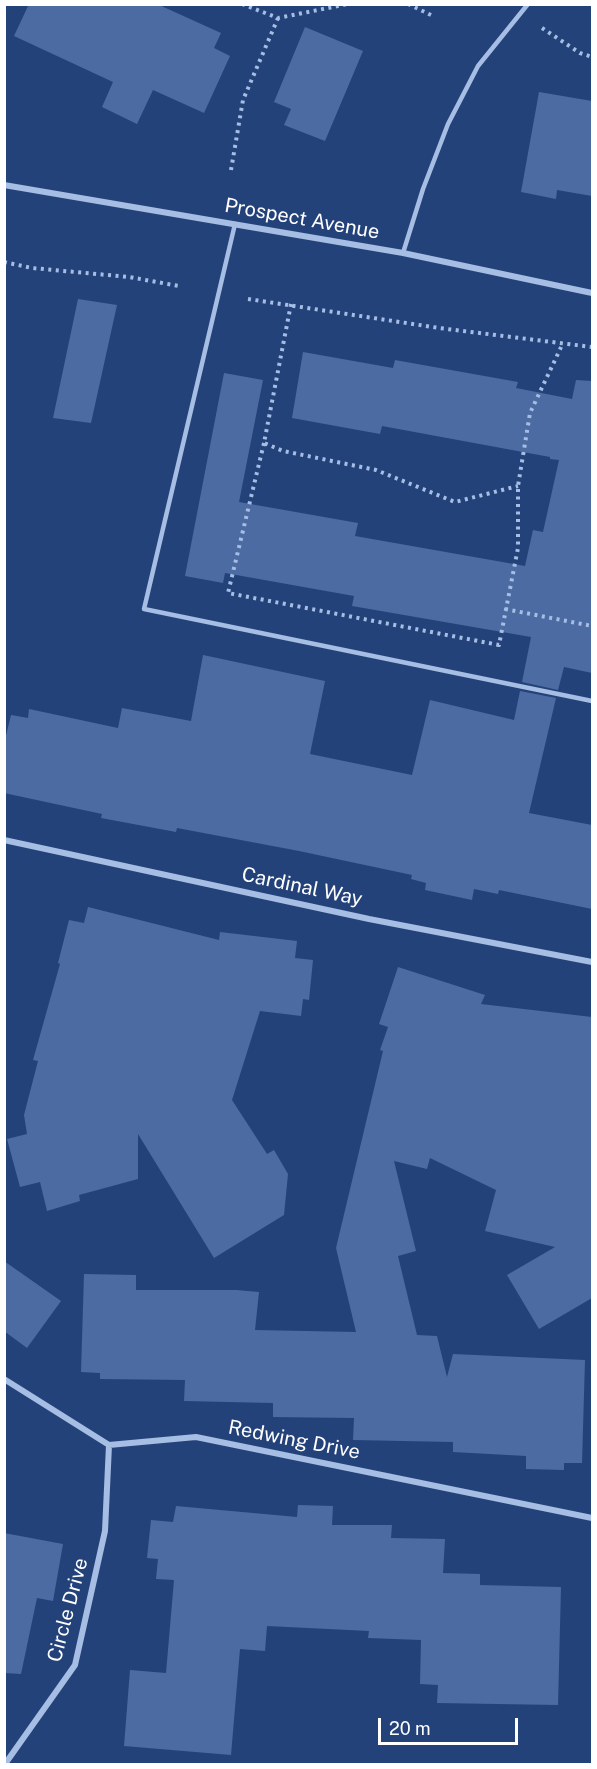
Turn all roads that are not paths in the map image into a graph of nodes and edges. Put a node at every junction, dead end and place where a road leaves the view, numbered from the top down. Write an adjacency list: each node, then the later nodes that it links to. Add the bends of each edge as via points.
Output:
1 (528, 4): 4 (lane, via 478,66 448,124)
2 (4, 185): 3 (street, Prospect Avenue)
3 (234, 224): 4 (street, Prospect Avenue); 6 (lane, via 144,609)
4 (403, 253): 5 (street, Prospect Avenue)
5 (592, 292)
6 (592, 701)
7 (4, 840): 8 (street, Cardinal Way, via 369,919)
8 (592, 962)
9 (4, 1379): 10 (street)
10 (109, 1444): 11 (street, Redwing Drive, via 196,1437); 12 (street, Circle Drive, via 105,1531 75,1665)
11 (592, 1518)
12 (4, 1764)

